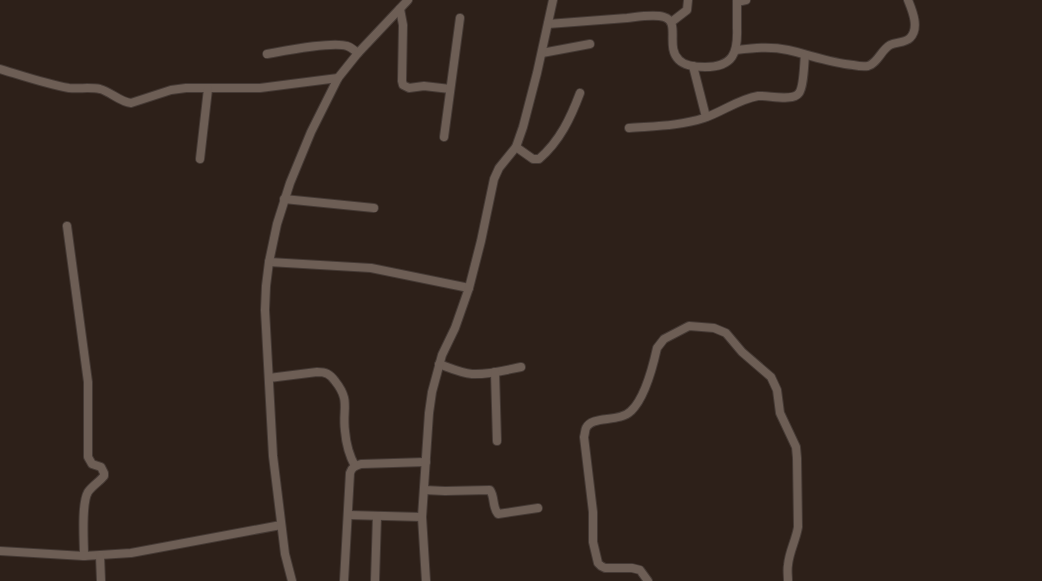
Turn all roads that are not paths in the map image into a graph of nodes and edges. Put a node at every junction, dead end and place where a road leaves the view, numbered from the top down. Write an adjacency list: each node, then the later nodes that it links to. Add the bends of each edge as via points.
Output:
1 (407, 0): 7 (street)
2 (553, 0): 10 (street)
3 (688, 0): 9 (street, via 687,10)
4 (746, 0): 6 (street)
5 (908, 0): 16 (street, via 915,25 914,32 910,38 884,49 870,65 847,65)
6 (737, 1): 12 (street)
7 (400, 9): 13 (street); 21 (street, via 403,25 403,85 409,88 430,86)
8 (460, 18): 21 (street)
9 (674, 20)
10 (548, 24): 14 (street); 17 (street, via 662,17 672,24 674,54 679,60)
11 (590, 44): 14 (street)
12 (736, 50): 16 (street, via 770,47); 17 (street, via 728,62 720,66)
13 (358, 53): 15 (street, via 340,44); 19 (street)
14 (542, 53): 26 (street)
15 (267, 54)
16 (805, 54): 23 (street, via 801,88 795,96 757,96)
17 (693, 66): 23 (street)
18 (0, 69): 20 (street, via 57,86 100,90 111,93 126,103 171,90)
19 (338, 78): 20 (street, via 260,88); 28 (street, via 302,153)
20 (208, 89): 27 (street)
21 (450, 89): 25 (street)
22 (580, 93): 26 (street, via 566,126 539,159 533,159)
23 (706, 118): 24 (street, via 672,125)
24 (629, 128)
25 (444, 137)
26 (516, 147): 32 (street, via 499,168 494,179)
27 (200, 159)
28 (284, 199): 29 (street); 31 (street)
29 (374, 208)
30 (67, 226): 47 (street, via 88,382 88,457 92,464 101,467 104,473 86,497)
31 (269, 262): 32 (street, via 371,268); 36 (street, via 266,310)
32 (469, 288): 33 (street)
33 (439, 364): 35 (street, via 472,374); 38 (street, via 432,392)
34 (522, 367): 35 (street)
35 (495, 372): 37 (street)
36 (269, 378): 39 (street, via 317,372 330,374 345,400 345,431); 45 (street, via 273,456)
37 (497, 442)
38 (426, 462): 39 (street); 40 (street)
39 (355, 466): 42 (street, via 350,473)
40 (424, 490): 41 (street, via 487,489 493,496 498,514); 44 (street)
41 (538, 508)
42 (348, 515): 43 (street); 51 (street)
43 (377, 516): 44 (street); 52 (street)
44 (422, 517): 53 (street)
45 (281, 525): 48 (street, via 132,554); 50 (street)
46 (0, 551): 47 (street)
47 (84, 556): 48 (street)
48 (100, 556): 49 (street)
49 (101, 581)
50 (292, 581)
51 (344, 581)
52 (376, 581)
53 (426, 581)
54 (648, 581): 55 (street, via 640,570 605,568 596,559 585,428 595,421 618,418 630,412 643,392 660,343 685,327 693,326 714,328 726,333 774,382 780,413 796,447 797,458 798,527 787,566)
55 (788, 581)

